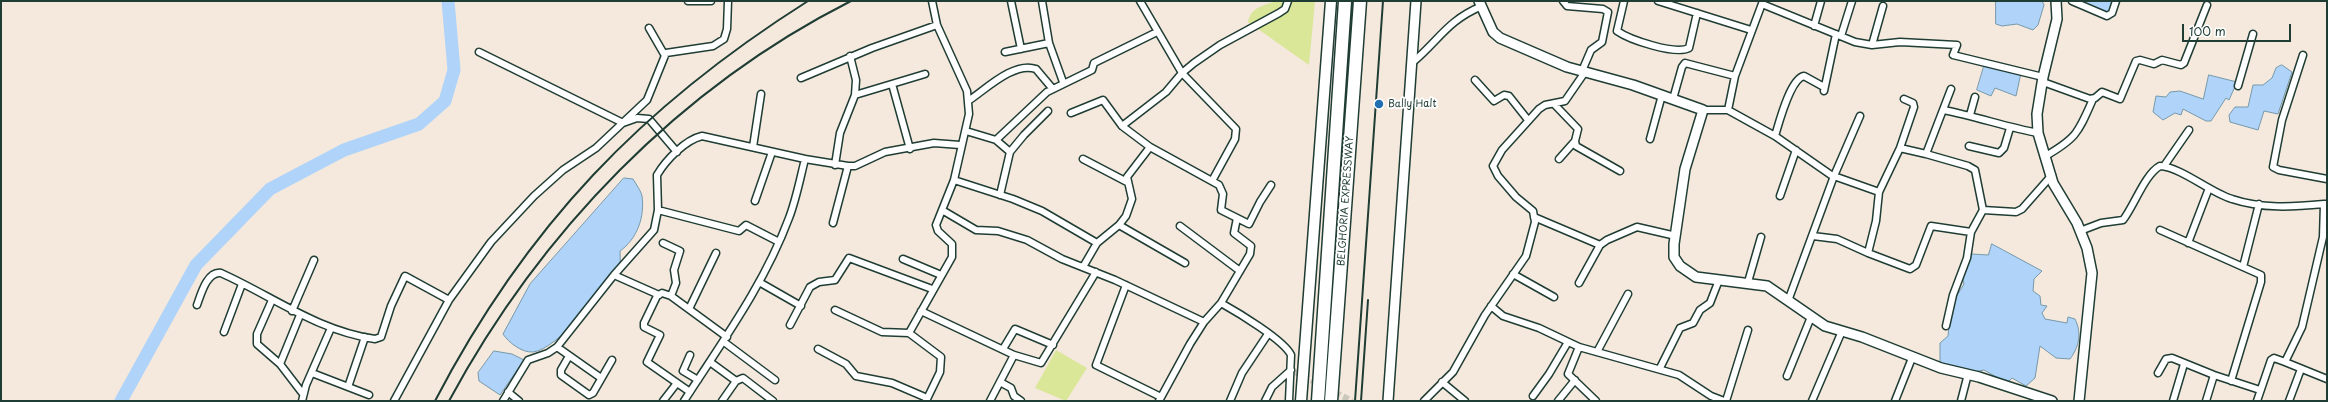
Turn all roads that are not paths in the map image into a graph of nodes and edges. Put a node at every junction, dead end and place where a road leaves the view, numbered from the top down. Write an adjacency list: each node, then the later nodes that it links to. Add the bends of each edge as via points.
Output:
1 (688, 1): 2 (street)
2 (711, 1)
3 (728, 1): 38 (street, via 726,35 720,43 700,49)
4 (932, 1): 26 (street)
5 (1011, 1): 35 (street)
6 (1042, 1): 33 (street)
7 (1140, 1): 30 (street)
8 (1288, 1): 43 (street, via 1279,13 1220,45)
9 (1331, 1): 237 (main road)
10 (1345, 1): 238 (highway, BELGHORIA EXPRESSWAY)
11 (1360, 1): 239 (highway, BELGHORIA EXPRESSWAY)
12 (1416, 1): 41 (street)
13 (1564, 1): 42 (street, via 1567,6 1603,9 1608,12 1602,42 1592,50)
14 (1624, 1): 25 (street, via 1617,31 1661,48 1689,48)
15 (1658, 1): 25 (street)
16 (1821, 1): 27 (street)
17 (1852, 1): 32 (street)
18 (2056, 1): 48 (street, via 2057,19)
19 (2072, 1): 20 (street, via 2107,16 2112,13)
20 (2116, 1)
21 (1762, 2): 27 (street); 29 (street)
22 (1480, 4): 41 (street, via 1453,21); 42 (street, via 1493,32 1500,38)
23 (2208, 5): 60 (street, via 2186,61 2181,65 2165,60 2154,64 2138,61 2134,64 2122,98 2116,100 2102,92)
24 (1883, 6): 34 (street)
25 (1697, 13): 29 (street)
26 (937, 25): 40 (street); 61 (street, via 960,73)
27 (1814, 26): 32 (street)
28 (649, 28): 38 (street)
29 (1751, 30): 45 (street)
30 (1156, 32): 43 (street); 49 (street, via 1094,63 1089,72)
31 (2253, 34): 51 (street)
32 (1838, 35): 34 (street); 77 (street, via 1824,89 1804,76 1800,77 1786,101)
33 (1049, 43): 35 (street); 49 (street)
34 (1872, 45): 48 (street, via 1900,42 1956,45 1953,55)
35 (1021, 49): 37 (street)
36 (479, 52): 71 (street)
37 (1005, 52)
38 (664, 54): 71 (street, via 655,85 647,100)
39 (2303, 55): 102 (street, via 2282,120 2273,166 2279,170)
40 (850, 56): 46 (street); 55 (street, via 856,80)
41 (1413, 62): 240 (street)
42 (1583, 72): 56 (street); 62 (street, via 1565,101)
43 (1182, 73): 72 (street, via 1166,92); 104 (street, via 1236,129 1235,139)
44 (925, 74): 50 (street)
45 (1735, 76): 58 (street, via 1685,63); 64 (street)
46 (801, 78)
47 (1476, 80): 70 (street, via 1494,100 1504,95 1509,96)
48 (2043, 80): 60 (street); 76 (street, via 2037,114)
49 (1063, 82): 52 (street)
50 (892, 84): 55 (street); 86 (street)
51 (2238, 86)
52 (1052, 88): 61 (street, via 1036,69 1025,68 1012,72); 79 (street)
53 (1951, 89): 65 (street)
54 (761, 94): 83 (street)
55 (855, 95): 96 (street, via 840,132)
56 (1662, 95): 58 (street); 78 (street)
57 (1975, 97): 68 (street)
58 (1673, 99): 63 (street)
59 (1904, 99): 85 (street, via 1913,103 1914,107)
60 (2092, 99): 92 (street, via 2075,136)
61 (968, 101): 75 (street)
62 (1554, 104): 70 (street, via 1545,104); 80 (street, via 1577,126)
63 (1703, 110): 64 (street); 125 (street, via 1685,169)
64 (1728, 110): 77 (street)
65 (1943, 110): 68 (street); 91 (street)
66 (1048, 111): 90 (street)
67 (1071, 113): 72 (street, via 1103,100)
68 (1970, 115): 73 (street)
69 (1860, 116): 101 (street)
70 (1528, 120): 117 (street, via 1502,150 1493,166 1498,176 1533,212)
71 (622, 123): 88 (street, via 637,118 649,119); 157 (street, via 596,148 562,170 534,196 491,242)
72 (1122, 126): 84 (street)
73 (2010, 128): 76 (street); 82 (street, via 2004,148 1999,153)
74 (2190, 130): 98 (street)
75 (966, 131): 79 (street); 81 (street)
76 (2038, 133): 92 (street)
77 (1775, 136): 87 (street)
78 (1650, 139)
79 (996, 140): 90 (street)
80 (1575, 141): 95 (street); 99 (street, via 1578,148)
81 (960, 145): 86 (street, via 934,143); 103 (street)
82 (1969, 146)
83 (753, 147): 88 (street, via 702,136 695,138); 89 (street)
84 (1150, 147): 104 (street); 105 (street, via 1131,171)
85 (1900, 148): 91 (street); 108 (street)
86 (910, 149): 97 (street, via 885,152 855,166)
87 (1796, 150): 101 (street); 110 (street)
88 (677, 152): 114 (street, via 657,175)
89 (772, 152): 93 (street); 111 (street)
90 (1010, 152): 109 (street)
91 (1926, 154): 116 (street, via 1975,170)
92 (2044, 156): 100 (street)
93 (805, 159): 96 (street); 128 (street, via 789,217)
94 (1083, 159): 105 (street)
95 (1560, 159)
96 (835, 166): 97 (street)
97 (848, 166): 119 (street)
98 (2164, 166): 107 (street); 123 (street, via 2156,168 2124,220 2101,223)
99 (1620, 171)
100 (2052, 175): 116 (street, via 2026,205 2016,212); 123 (street, via 2053,183)
101 (1834, 176): 108 (street); 126 (street)
102 (2327, 179)
103 (954, 180): 109 (street); 115 (street)
104 (1212, 181): 118 (street, via 1221,188 1222,210)
105 (1127, 182): 120 (street, via 1132,199 1126,216)
106 (1271, 185): 118 (street, via 1249,224)
107 (2209, 188): 112 (street, via 2232,199); 131 (street)
108 (1879, 192): 134 (street, via 1876,220)
109 (1000, 195): 130 (street, via 1042,211)
110 (1780, 196)
111 (755, 201)
112 (2258, 204): 113 (street, via 2299,207); 139 (street)
113 (2325, 204): 193 (street, via 2323,237 2302,327)
114 (658, 210): 128 (street, via 739,231 746,225); 143 (street, via 654,230)
115 (942, 210): 138 (street, via 976,230 992,230 1020,238); 144 (street, via 936,228 954,248 952,257)
116 (1983, 210): 124 (street)
117 (1534, 217): 132 (street); 142 (street, via 1526,256)
118 (1237, 218): 140 (street, via 1234,233 1251,246)
119 (833, 223)
120 (1119, 225): 130 (street); 137 (street)
121 (1180, 226): 140 (street)
122 (2160, 230): 131 (street)
123 (2080, 231): 249 (street, via 2087,248 2092,273)
124 (1971, 232): 134 (street, via 1932,226 1916,265 1910,269); 171 (street, via 1967,258 1953,295)
125 (1676, 236): 132 (street, via 1637,227); 145 (street, via 1674,257 1680,266 1696,277)
126 (1813, 236): 134 (street, via 1837,239); 158 (street)
127 (1761, 237): 147 (street)
128 (779, 242): 146 (street)
129 (663, 243): 154 (street, via 680,251 674,270 676,283)
130 (1097, 243): 138 (street)
131 (2188, 243): 139 (street)
132 (1600, 245): 148 (street)
133 (716, 253): 163 (street)
134 (1868, 253)
135 (904, 259): 144 (street)
136 (314, 260): 165 (street)
137 (1185, 263)
138 (1083, 267): 141 (street)
139 (2243, 267): 210 (street, via 2259,273 2262,278)
140 (1240, 271): 159 (street)
141 (1096, 272): 150 (street); 181 (street)
142 (1513, 274): 155 (street); 162 (street)
143 (614, 275): 153 (street); 182 (street)
144 (941, 275): 151 (street)
145 (1719, 280): 147 (street); 196 (street, via 1710,303 1700,310 1693,323 1680,328)
146 (759, 282): 161 (street); 179 (street)
147 (1748, 282): 158 (street, via 1767,286)
148 (1579, 283)
149 (242, 284): 156 (street); 160 (street, via 221,273 215,273 206,283); 175 (street)
150 (1126, 285): 169 (street); 224 (street, via 1096,365)
151 (932, 289): 161 (street, via 849,258 835,280 819,282 810,287); 166 (street)
152 (1628, 294): 186 (street)
153 (659, 295): 154 (street, via 664,293); 213 (street, via 644,323 644,327 660,335 647,362)
154 (670, 296): 163 (street)
155 (1554, 297)
156 (272, 300): 165 (street); 194 (street, via 256,340 260,348)
157 (449, 300): 178 (street, via 405,276 391,306 381,337); 227 (street)
158 (1788, 301): 168 (street)
159 (1221, 303): 169 (street); 177 (street)
160 (197, 305)
161 (801, 306): 170 (street)
162 (1491, 306): 180 (street, via 1503,316 1539,328); 212 (street, via 1453,372)
163 (689, 309): 179 (street)
164 (835, 310): 176 (street, via 882,332)
165 (292, 311): 167 (street)
166 (921, 311): 176 (street); 185 (street)
167 (300, 315): 172 (street); 194 (street)
168 (1811, 317): 174 (street, via 1825,326); 202 (street)
169 (1204, 322): 224 (street)
170 (790, 325)
171 (1946, 326)
172 (331, 328): 178 (street); 199 (street)
173 (1748, 330): 244 (street)
174 (1842, 331): 190 (street); 245 (street)
175 (224, 332)
176 (908, 333): 223 (street, via 940,357 940,372)
177 (1268, 334): 198 (street, via 1289,350); 234 (street, via 1242,373)
178 (364, 337): 214 (street)
179 (725, 339): 192 (street); 207 (street)
180 (1568, 342): 183 (street); 219 (street)
181 (1053, 345): 185 (street, via 1016,330); 189 (street, via 1041,363)
182 (557, 347): 188 (street); 216 (street, via 528,360)
183 (1579, 347): 186 (street); 208 (street, via 1568,374)
184 (818, 349): 223 (street, via 846,364 856,376 892,383)
185 (1003, 349): 189 (street)
186 (1597, 352): 196 (street)
187 (690, 355): 206 (street, via 683,371)
188 (569, 356): 204 (street); 204 (street, via 561,375 583,392 591,394)
189 (1014, 356): 211 (street)
190 (1912, 358): 201 (street); 246 (street)
191 (612, 360): 204 (street)
192 (710, 362): 206 (street); 209 (street)
193 (2285, 362): 197 (street); 215 (street, via 2272,359)
194 (280, 364): 217 (street)
195 (2184, 364): 200 (street, via 2168,358); 203 (street); 250 (street)
196 (1660, 368): 244 (street, via 1679,375 1710,396)
197 (2301, 369): 205 (street); 253 (street)
198 (1293, 371): 235 (street, via 1272,387); 236 (street)
199 (312, 373): 214 (street); 217 (street)
200 (2158, 373)
201 (1968, 374): 221 (street); 247 (street)
202 (1787, 376)
203 (2214, 376): 210 (street); 251 (street)
204 (601, 378)
205 (2327, 379)
206 (698, 380): 220 (street)
207 (775, 380)
208 (1575, 380): 242 (street); 243 (street)
209 (736, 381): 222 (street, via 745,379); 231 (street)
210 (2231, 381): 215 (street)
211 (1000, 382): 232 (street); 233 (street, via 1012,388 1014,396)
212 (1442, 382): 225 (street); 241 (street)
213 (677, 383): 220 (street); 230 (street)
214 (348, 387): 218 (street)
215 (2260, 390): 252 (street)
216 (508, 392): 228 (street); 229 (street)
217 (303, 394): 226 (street)
218 (369, 395)
219 (1533, 396)
220 (688, 398)
221 (2037, 399): 248 (street)
222 (769, 400)
223 (926, 400)
224 (1161, 400)
225 (1426, 400)
226 (302, 401)
227 (394, 401)
228 (503, 401)
229 (519, 401)
230 (663, 401)
231 (722, 401)
232 (990, 401)
233 (1021, 401)
234 (1230, 401)
235 (1265, 401)
236 (1288, 401)
237 (1301, 401)
238 (1318, 401)
239 (1331, 401)
240 (1388, 401)
241 (1465, 401)
242 (1558, 401)
243 (1596, 401)
244 (1725, 401)
245 (1812, 401)
246 (1895, 401)
247 (1961, 401)
248 (2052, 401)
249 (2079, 401)
250 (2173, 401)
251 (2206, 401)
252 (2257, 401)
253 (2289, 401)

